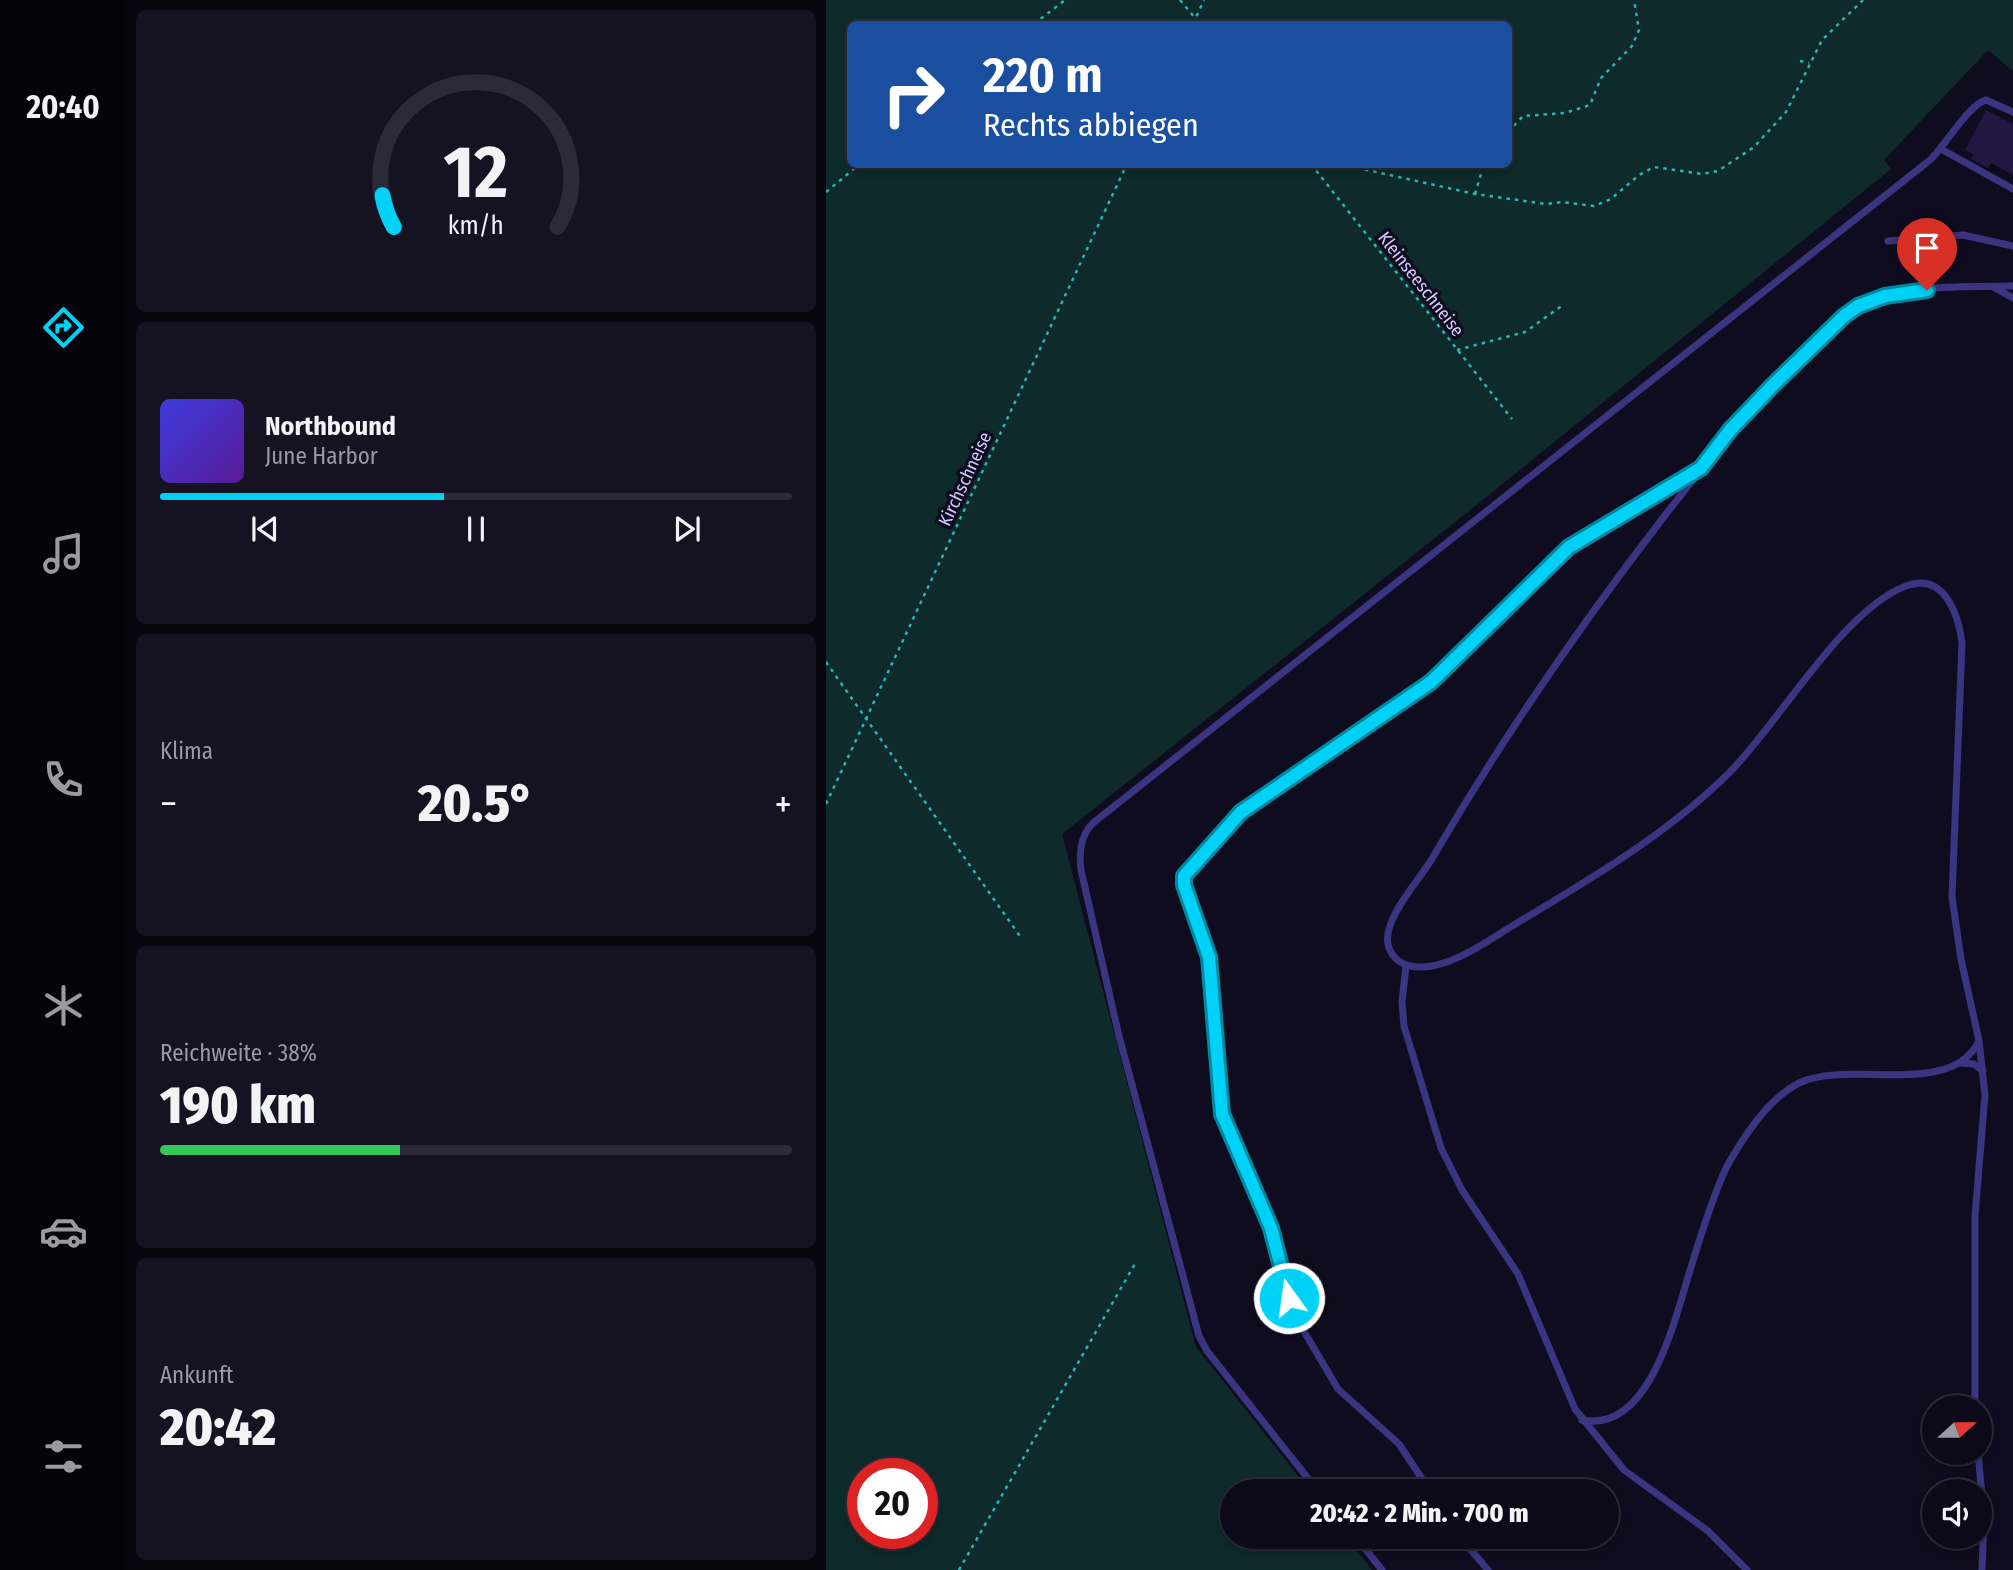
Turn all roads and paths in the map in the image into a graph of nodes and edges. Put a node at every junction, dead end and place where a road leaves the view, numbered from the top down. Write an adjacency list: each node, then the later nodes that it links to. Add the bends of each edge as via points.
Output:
1 (1065, 0): 7 (path)
2 (1180, 0): 6 (path)
3 (1204, 0): 6 (path)
4 (1634, 0): 11 (path, via 1639,30 1632,46 1601,78 1590,106 1523,116)
5 (1863, 0): 9 (path, via 1822,40)
6 (1196, 19)
7 (1038, 21)
8 (1800, 61): 9 (path)
9 (1810, 63): 20 (path, via 1786,112 1754,147 1718,171 1702,174 1654,167 1594,206)
10 (2013, 112): 12 (lane, via 1992,101 1980,101)
11 (1512, 128)
12 (1941, 149): 18 (lane); 42 (lane, via 1758,299 1614,407 1360,614 1186,747 1083,836 1081,870 1119,1036 1199,1336 1206,1351)
13 (855, 168): 19 (path)
14 (1125, 168): 31 (path, Kirchschneise)
15 (1314, 168): 27 (path, Kleinseeschneise)
16 (1358, 168): 20 (path)
17 (1483, 168): 20 (path)
18 (2013, 189)
19 (826, 192)
20 (1475, 194)
21 (1888, 241): 22 (lane, via 1963,235)
22 (2013, 246)
23 (1992, 286): 24 (lane); 25 (lane); 29 (lane, via 1903,293 1858,306 1773,385)
24 (2013, 286)
25 (2013, 298)
26 (1563, 305): 27 (path, via 1525,332)
27 (1457, 350): 28 (path, Kleinseeschneise)
28 (1512, 419)
29 (1701, 468): 34 (lane, via 1537,689 1396,911 1387,938 1390,950); 43 (lane, via 1569,547 1431,682 1241,812 1182,880 1209,957 1222,1114 1271,1228 1293,1311 1338,1389 1399,1444)
30 (826, 662): 31 (path)
31 (864, 721): 32 (path, Kirchschneise); 33 (path)
32 (826, 804)
33 (1022, 939)
34 (1406, 966): 35 (lane, via 1459,958 1645,842 1737,765 1863,615 1891,593 1922,584 1939,590 1952,604 1962,643 1952,897); 40 (lane, via 1404,1026 1444,1156 1518,1274)
35 (1979, 1041): 36 (lane); 37 (lane)
36 (1960, 1063): 37 (lane, via 1974,1064); 40 (lane, via 1922,1073 1825,1075 1801,1082 1778,1098 1726,1168 1655,1371 1620,1413 1600,1422)
37 (1983, 1071): 39 (lane, via 1985,1107 1975,1239)
38 (1136, 1262): 46 (path)
39 (1975, 1395)
40 (1582, 1420): 49 (lane, via 1624,1470 1708,1531)
41 (1979, 1465): 50 (lane)
42 (1308, 1479)
43 (1422, 1479)
44 (1365, 1549): 47 (lane)
45 (1470, 1549): 48 (lane)
46 (959, 1570)
47 (1382, 1570)
48 (1488, 1570)
49 (1747, 1570)
50 (1982, 1570)

